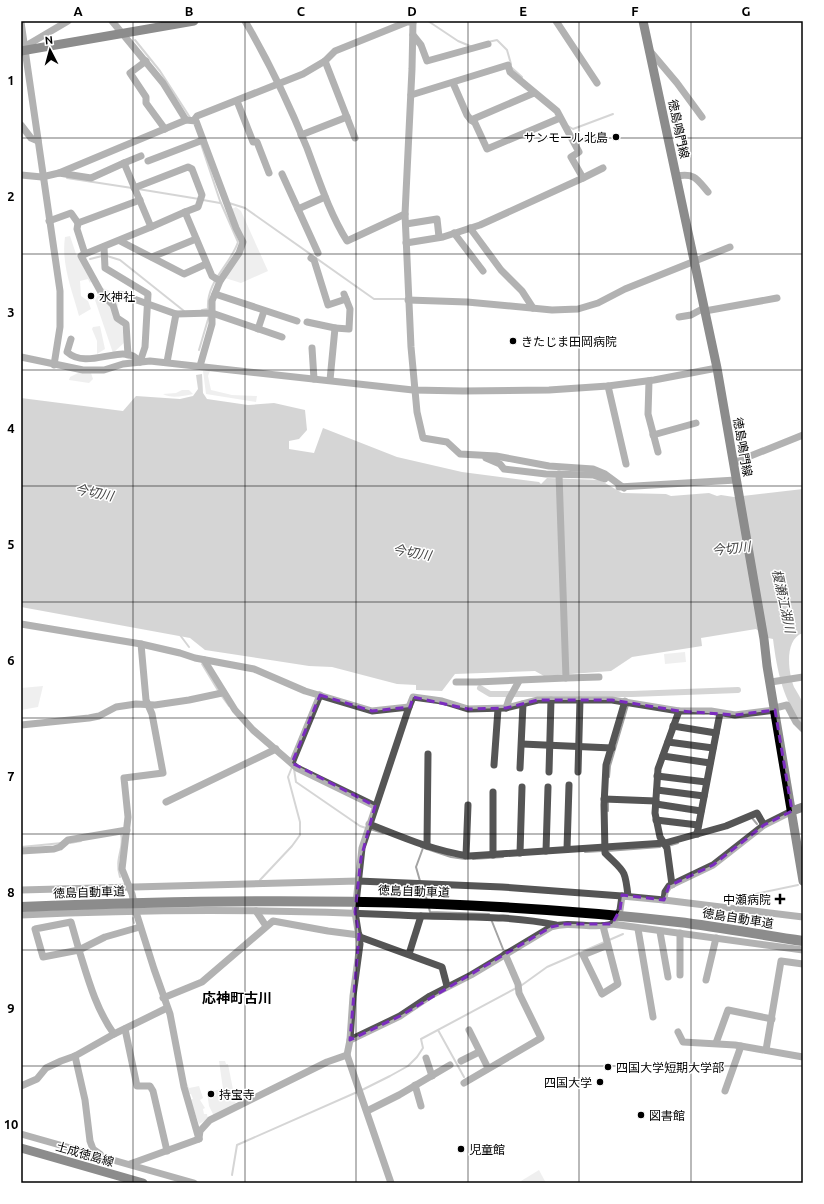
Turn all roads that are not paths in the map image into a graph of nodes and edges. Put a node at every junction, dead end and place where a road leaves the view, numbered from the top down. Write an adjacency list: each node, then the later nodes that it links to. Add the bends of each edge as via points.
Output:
1 (68, 21): 13 (street)
2 (112, 21): 10 (street)
3 (194, 21): 10 (main road)
4 (245, 21): 18 (street)
5 (556, 21): 19 (street)
6 (640, 21): 9 (street)
7 (21, 22): 13 (street)
8 (413, 22): 11 (street); 16 (street, via 407,22 335,51)
9 (644, 25): 14 (main road, 徳島鳴門線)
10 (123, 33): 13 (main road); 15 (street)
11 (413, 35): 12 (street, via 421,45 427,61); 21 (street)
12 (488, 44)
13 (23, 50): 33 (street)
14 (650, 51): 24 (street); 42 (main road, 徳島鳴門線)
15 (146, 61): 26 (street); 29 (street, via 130,73 146,97 146,103)
16 (325, 61): 18 (street, via 303,74); 23 (street)
17 (453, 82): 20 (street, via 508,65 510,72); 21 (street); 27 (street, via 467,115)
18 (279, 83): 22 (street); 30 (street)
19 (597, 83)
20 (534, 93): 25 (street, via 557,111); 27 (street)
21 (411, 95): 51 (street)
22 (237, 101): 26 (street); 39 (street, via 253,142 257,142)
23 (347, 117): 30 (street); 31 (street)
24 (702, 117)
25 (560, 118): 27 (street, via 487,149); 44 (street, via 569,126 579,152 571,157)
26 (190, 120): 29 (street); 32 (street, via 196,120)
27 (472, 120)
28 (21, 124): 33 (street, via 31,138)
29 (165, 129): 38 (street)
30 (301, 136): 47 (street)
31 (355, 138)
32 (203, 140): 35 (street); 73 (street, via 243,242 239,253)
33 (38, 141): 43 (street)
34 (141, 156): 36 (street)
35 (148, 161)
36 (124, 163): 38 (street, via 91,178); 45 (street)
37 (603, 168): 44 (street)
38 (59, 173): 43 (street)
39 (269, 173)
40 (282, 174): 49 (street)
41 (21, 175): 43 (street)
42 (677, 176): 46 (street, via 689,174 697,178); 70 (main road, 徳島鳴門線)
43 (42, 177): 52 (street)
44 (583, 178): 56 (street)
45 (134, 188): 48 (street); 50 (street, via 188,166 192,169 202,195 198,207)
46 (708, 192)
47 (325, 197): 49 (street); 51 (street, via 335,222 347,241)
48 (140, 200): 53 (street); 55 (street)
49 (298, 209): 66 (street)
50 (186, 212): 55 (street); 59 (street)
51 (405, 214): 54 (street)
52 (49, 221): 53 (street, via 71,213); 96 (street, via 61,308)
53 (78, 223): 65 (street, via 77,229)
54 (406, 224): 58 (street, via 437,219); 61 (street)
55 (151, 227): 60 (street)
56 (470, 228): 57 (street); 64 (street)
57 (454, 233): 58 (street); 67 (street)
58 (439, 237): 61 (street)
59 (196, 239): 68 (street); 71 (street)
60 (120, 240): 62 (street); 68 (street)
61 (406, 243): 77 (street)
62 (104, 247): 65 (street); 78 (street, via 105,268 148,294)
63 (730, 247): 70 (street)
64 (484, 248): 67 (street); 79 (street, via 522,291)
65 (85, 254): 92 (street, via 81,256 102,294 113,305 117,318 126,324)
66 (318, 254)
67 (472, 256): 72 (street)
68 (152, 257): 71 (street, via 184,274)
69 (311, 258): 87 (street, via 314,260 328,305 345,296 350,309 349,329)
70 (695, 262): 79 (street, via 578,309); 80 (main road, 徳島鳴門線)
71 (206, 264): 73 (street, via 212,276)
72 (484, 271)
73 (220, 280): 75 (street)
74 (120, 294): 78 (street)
75 (215, 294): 81 (street); 82 (street)
76 (777, 298): 80 (street)
77 (408, 300): 79 (street); 103 (street)
78 (147, 304): 83 (street); 94 (street, via 145,348)
79 (533, 308)
80 (705, 309): 84 (street, via 691,318); 98 (main road, 徳島鳴門線)
81 (264, 312): 85 (street); 88 (street)
82 (212, 313): 83 (street); 88 (street); 97 (street, via 212,324)
83 (176, 314): 95 (street)
84 (679, 317)
85 (297, 321)
86 (307, 322): 87 (street)
87 (335, 328): 100 (street)
88 (258, 329): 89 (street)
89 (282, 337)
90 (70, 339): 92 (street, via 67,352 72,357 96,359)
91 (312, 348): 99 (street)
92 (128, 355): 94 (street)
93 (21, 357): 96 (street)
94 (140, 362): 95 (street); 96 (street, via 104,370 83,370)
95 (167, 362): 97 (street)
96 (54, 364)
97 (200, 366): 99 (street)
98 (717, 368): 101 (street); 109 (main road, 徳島鳴門線)
99 (314, 379): 100 (street)
100 (330, 380): 103 (street)
101 (649, 381): 102 (street); 105 (street, via 648,414)
102 (608, 386): 103 (street, via 549,390); 110 (street)
103 (415, 390): 108 (street, via 423,438 447,442 460,454)
104 (696, 423): 105 (street)
105 (653, 434): 107 (street)
106 (803, 435): 109 (street)
107 (658, 452)
108 (483, 456): 111 (street, via 500,464 504,469); 113 (street, via 549,466 593,469 606,474)
109 (733, 463): 112 (main road, 徳島鳴門線)
110 (626, 464)
111 (559, 475): 113 (street, via 597,475); 117 (street)
112 (737, 482): 113 (street); 121 (main road, 徳島鳴門線, via 764,639)
113 (624, 488)
114 (21, 624): 115 (street)
115 (141, 644): 116 (street); 129 (street)
116 (204, 660): 123 (street); 124 (street, via 254,669 305,691)
117 (566, 677): 118 (street); 120 (street)
118 (599, 677)
119 (799, 678): 121 (street)
120 (518, 680): 122 (street); 131 (street)
121 (774, 681): 133 (main road, 徳島鳴門線)
122 (456, 682)
123 (220, 693): 129 (street); 146 (street)
124 (320, 694): 130 (street, via 372,711); 149 (street)
125 (551, 700): 126 (street); 128 (street); 142 (street)
126 (580, 700): 127 (street); 143 (street)
127 (625, 700): 134 (street); 144 (street)
128 (523, 704): 131 (street); 141 (street)
129 (148, 705): 136 (street, via 116,707 89,718); 175 (street, via 163,773 124,778)
130 (409, 707): 132 (street, via 413,697 442,701 468,709); 167 (street)
131 (506, 708): 132 (street)
132 (498, 709): 151 (street)
133 (775, 709): 135 (street, via 742,715); 138 (street, via 787,706); 170 (main road, 徳島鳴門線)
134 (679, 711): 135 (street); 137 (street)
135 (720, 713): 139 (street)
136 (21, 725)
137 (673, 726): 139 (street); 140 (street)
138 (803, 729)
139 (716, 734): 145 (street)
140 (668, 742): 145 (street); 148 (street)
141 (522, 744): 142 (street); 152 (street)
142 (550, 746): 143 (street); 153 (street)
143 (578, 746): 144 (street); 154 (street)
144 (612, 748): 163 (street, via 606,765)
145 (713, 748): 150 (street)
146 (274, 750): 149 (street); 164 (street)
147 (428, 754): 178 (street)
148 (663, 756): 150 (street); 155 (street)
149 (292, 763): 167 (street, via 303,771)
150 (710, 763): 156 (street)
151 (494, 765)
152 (520, 768)
153 (550, 772)
154 (578, 772)
155 (658, 776): 156 (street); 160 (street)
156 (706, 782): 162 (street)
157 (569, 785): 179 (street)
158 (522, 787): 183 (street)
159 (548, 787): 180 (street)
160 (657, 790): 162 (street); 165 (street)
161 (493, 792): 184 (street)
162 (704, 796): 169 (street)
163 (607, 799): 165 (street); 181 (street)
164 (166, 802)
165 (656, 803): 169 (street); 171 (street)
166 (468, 805): 185 (street)
167 (375, 806): 174 (street)
168 (803, 807): 170 (main road)
169 (701, 811): 172 (street)
170 (792, 811): 173 (street); 186 (main road, 徳島鳴門線)
171 (656, 820): 172 (street); 177 (street, via 660,837)
172 (698, 825): 176 (street)
173 (764, 825): 176 (street, via 757,813 726,826); 188 (street, via 713,865)
174 (368, 827): 178 (street); 187 (street)
175 (127, 830): 182 (street, via 68,840 54,849); 189 (street, via 122,863)
176 (697, 834): 177 (street)
177 (666, 845): 181 (street); 188 (street)
178 (427, 846): 185 (street)
179 (567, 849): 180 (street); 181 (street)
180 (546, 850): 183 (street)
181 (605, 850): 191 (street, via 622,867 626,877)
182 (21, 851)
183 (520, 853): 184 (street)
184 (493, 855): 185 (street)
185 (466, 856)
186 (803, 880)
187 (358, 881): 189 (street); 191 (street); 196 (street)
188 (672, 885): 192 (street, via 667,888)
189 (128, 886): 190 (street); 195 (street)
190 (21, 890)
191 (625, 896): 192 (street); 200 (street)
192 (664, 900): 199 (street)
193 (21, 907): 210 (highway, 徳島自動車道, via 209,903 403,903 609,915 680,922)
194 (256, 911): 195 (street); 196 (street); 202 (street)
195 (136, 912): 197 (street); 204 (street)
196 (356, 912): 198 (street); 208 (street)
197 (21, 915)
198 (421, 916): 201 (street, via 490,918); 214 (street)
199 (803, 917)
200 (612, 924): 203 (street); 205 (street)
201 (557, 925): 203 (street); 215 (street)
202 (266, 926): 208 (street, via 273,921); 221 (street, via 202,982)
203 (603, 926): 211 (street)
204 (140, 927): 212 (street, via 105,937); 221 (street)
205 (638, 929): 206 (street); 223 (street)
206 (660, 932): 207 (street); 218 (street)
207 (680, 934): 209 (street); 217 (street)
208 (360, 936): 214 (street); 229 (street)
209 (716, 938): 213 (street); 219 (street)
210 (803, 941)
211 (607, 942): 211 (street, via 583,955 602,994 618,984)
212 (79, 950): 212 (street, via 43,957 35,930 70,922); 228 (street, via 90,987 104,1020)
213 (803, 950)
214 (410, 954): 220 (street, via 442,967)
215 (505, 954): 220 (street, via 471,975); 240 (street, via 519,987 519,993 541,1038)
216 (803, 964): 224 (street, via 781,961)
217 (680, 975)
218 (668, 978)
219 (706, 980)
220 (446, 986): 229 (street, via 400,1016)
221 (163, 998): 222 (street)
222 (167, 1008): 225 (street); 249 (street, via 184,1087)
223 (653, 1017)
224 (772, 1019): 230 (street, via 728,1010); 232 (street)
225 (125, 1029): 228 (street); 251 (street, via 137,1086 150,1086 153,1091)
226 (469, 1030): 233 (street)
227 (678, 1032): 230 (street, via 683,1042)
228 (114, 1034): 235 (street)
229 (350, 1040): 234 (street)
230 (716, 1043): 231 (street)
231 (741, 1046): 232 (street); 245 (street)
232 (766, 1050): 236 (street)
233 (479, 1052): 238 (street); 240 (street)
234 (347, 1055): 247 (street); 249 (street, via 327,1062 210,1120 200,1131)
235 (75, 1056): 244 (street, via 46,1068 37,1079); 252 (street, via 85,1100 90,1141 93,1149)
236 (803, 1056)
237 (426, 1058): 241 (street)
238 (461, 1061)
239 (450, 1065): 241 (street)
240 (488, 1068): 242 (street)
241 (432, 1076): 243 (street)
242 (464, 1083)
243 (415, 1085): 246 (street); 247 (street)
244 (21, 1086)
245 (724, 1091)
246 (421, 1106)
247 (367, 1111): 256 (street)
248 (21, 1134): 252 (street)
249 (199, 1139): 251 (street)
250 (21, 1148): 254 (main road, 土成徳島線)
251 (167, 1151): 253 (street)
252 (103, 1156): 253 (street)
253 (130, 1164): 255 (street)
254 (143, 1183)
255 (194, 1183)
256 (391, 1183)

